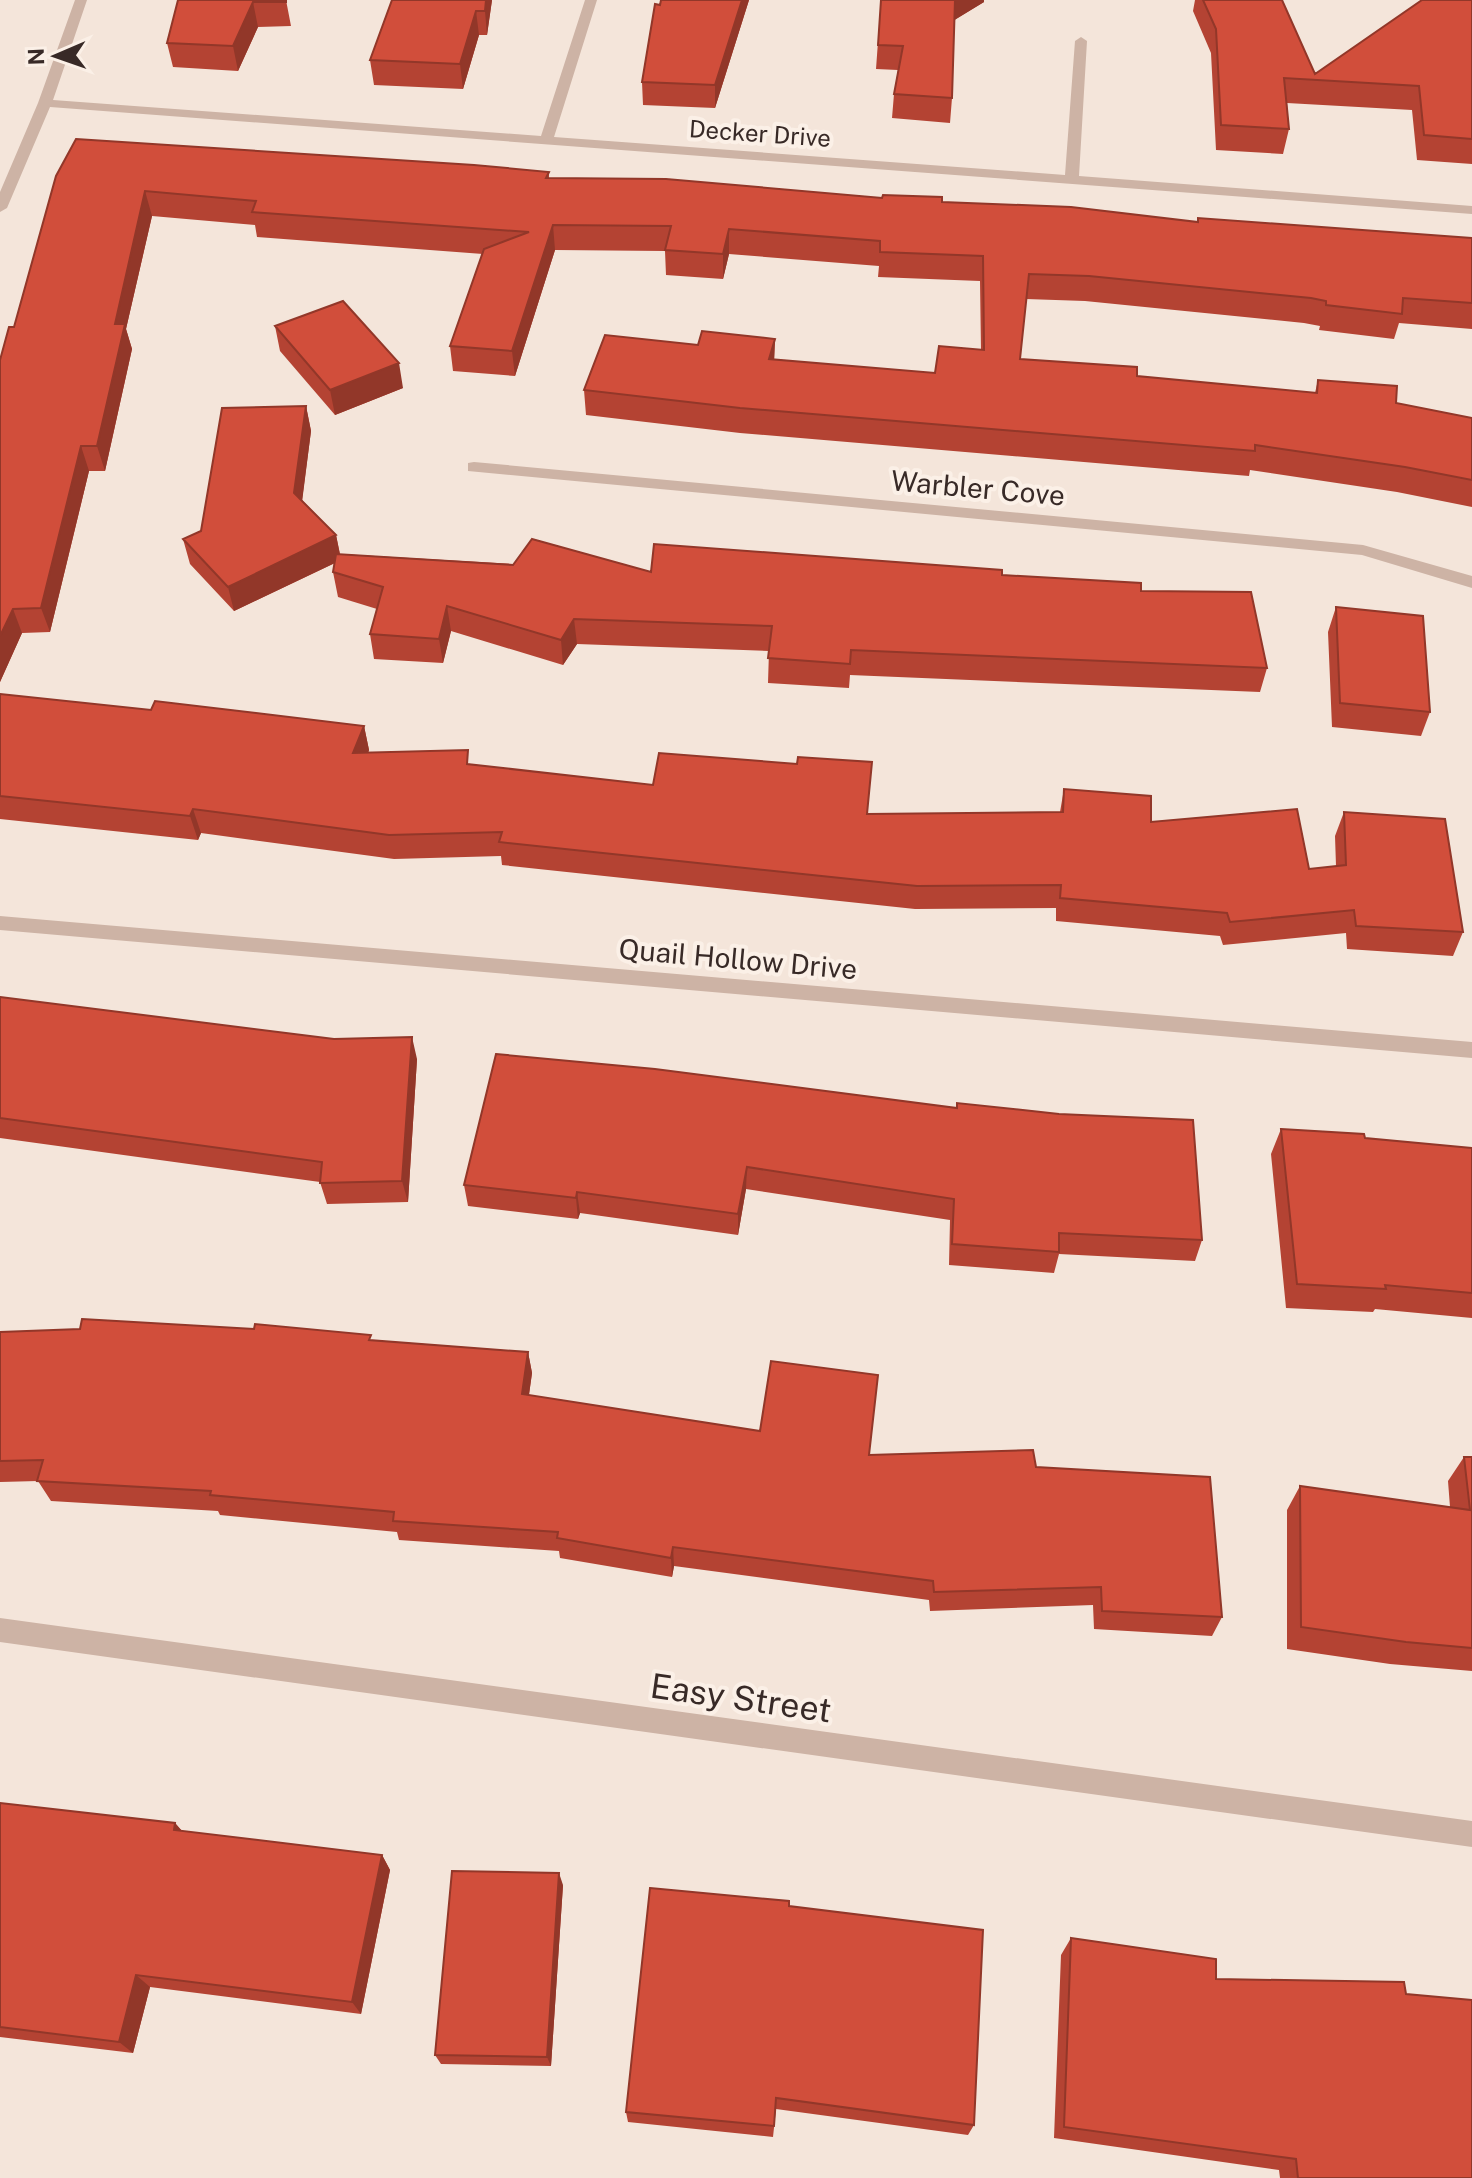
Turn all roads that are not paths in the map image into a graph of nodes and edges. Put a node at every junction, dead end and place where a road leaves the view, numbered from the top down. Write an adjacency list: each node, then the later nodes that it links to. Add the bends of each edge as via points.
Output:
1 (81, 0): 4 (street)
2 (591, 0): 5 (street)
3 (1081, 41): 6 (street)
4 (45, 103): 5 (street, Decker Drive); 7 (street)
5 (546, 140): 6 (street, Decker Drive)
6 (1072, 180): 8 (street, Decker Drive)
7 (0, 208)
8 (1472, 210)
9 (474, 467): 10 (street, Warbler Cove, via 1363,550)
10 (1472, 582)
11 (0, 923): 12 (street, Quail Hollow Drive)
12 (1472, 1050)
13 (0, 1630): 14 (street, Easy Street)
14 (1472, 1834)

